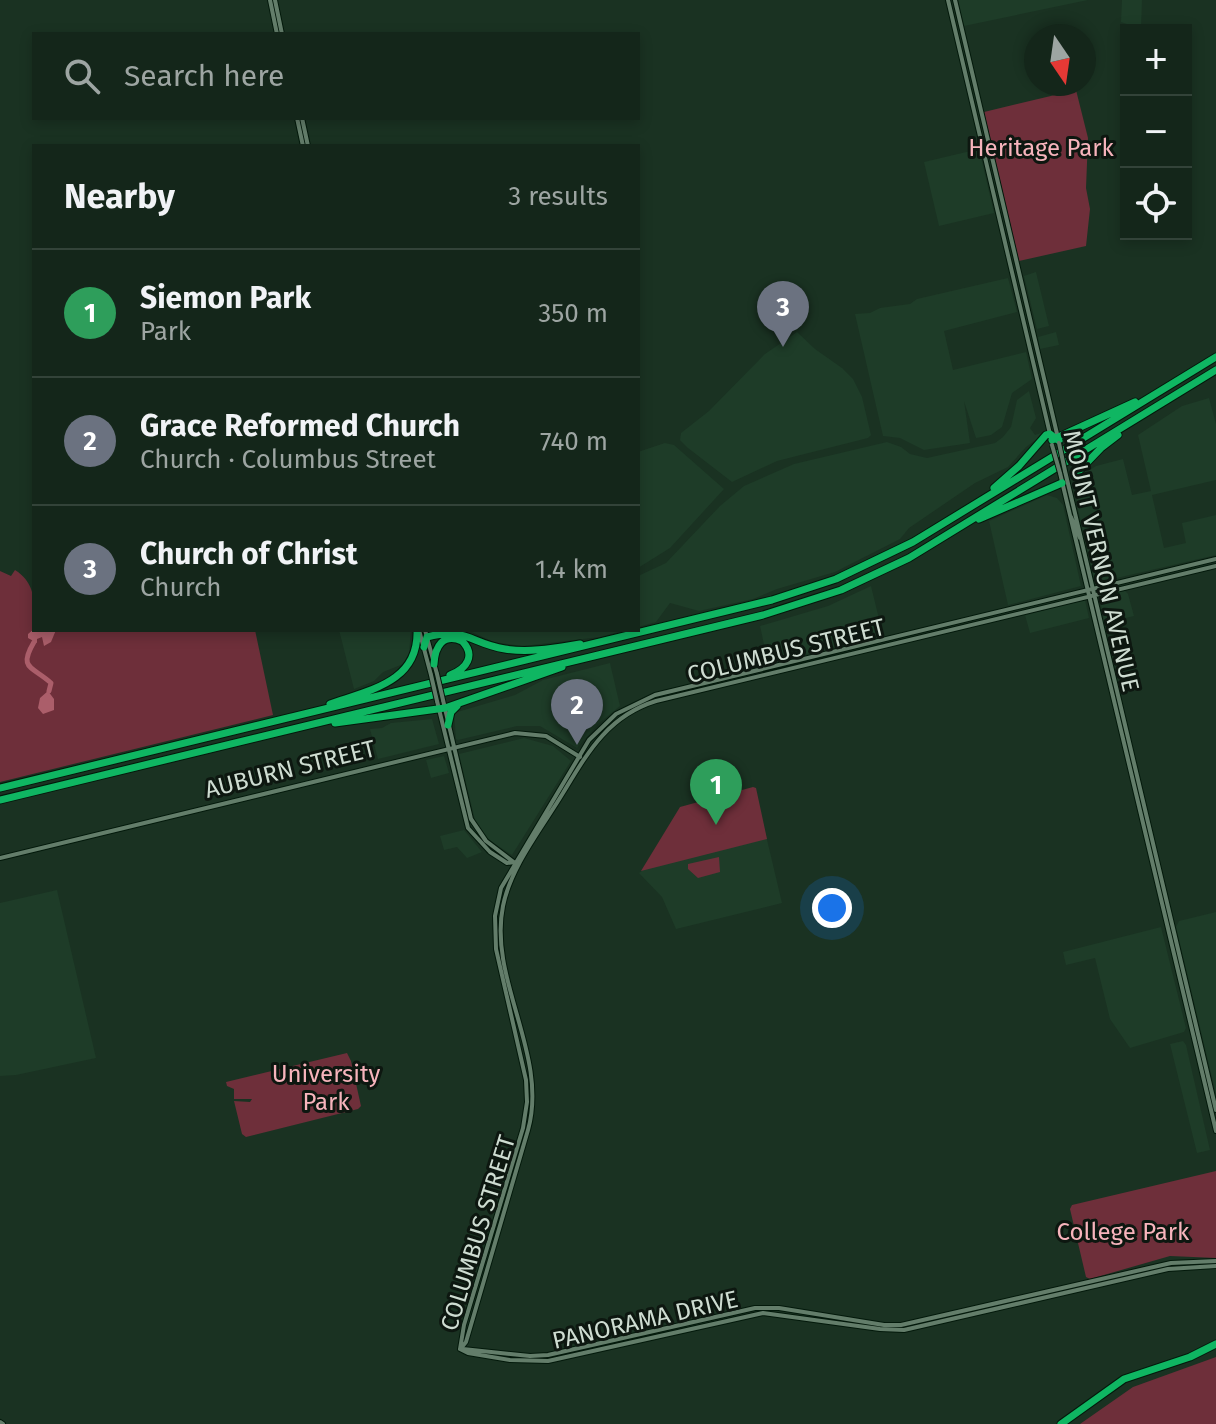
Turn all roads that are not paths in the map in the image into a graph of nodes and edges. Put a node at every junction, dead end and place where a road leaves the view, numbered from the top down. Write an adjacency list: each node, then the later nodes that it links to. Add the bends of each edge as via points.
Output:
1 (272, 0): 4 (main road)
2 (948, 0): 7 (main road, MOUNT VERNON AVENUE)
3 (955, 0): 7 (main road, MOUNT VERNON AVENUE)
4 (280, 32)
5 (300, 120): 6 (main road)
6 (306, 144)
7 (992, 169): 12 (main road, MOUNT VERNON AVENUE)
8 (1216, 357): 10 (highway)
9 (1216, 370): 11 (highway)
10 (1159, 392): 12 (highway); 15 (highway)
11 (1148, 412): 13 (highway); 16 (highway)
12 (1055, 440): 14 (main road, MOUNT VERNON AVENUE, bridge); 15 (highway, via 1045,436 1012,473)
13 (1076, 474): 14 (main road)
14 (1064, 481): 16 (highway); 17 (main road, MOUNT VERNON AVENUE); 17 (main road, MOUNT VERNON AVENUE)
15 (959, 514): 24 (highway, via 892,554 819,585)
16 (948, 533): 26 (highway, via 893,566 814,600)
17 (1078, 539): 22 (main road, MOUNT VERNON AVENUE); 22 (main road, MOUNT VERNON AVENUE)
18 (1216, 559): 20 (main road, COLUMBUS STREET)
19 (1216, 566): 21 (main road, COLUMBUS STREET)
20 (1162, 572): 21 (main road); 22 (main road, COLUMBUS STREET)
21 (1137, 584): 22 (main road, COLUMBUS STREET)
22 (1090, 592): 36 (main road, COLUMBUS STREET, via 646,698 609,720); 41 (main road, MOUNT VERNON AVENUE); 42 (main road, MOUNT VERNON AVENUE)
23 (422, 632): 24 (highway, via 457,633 527,651); 25 (highway); 27 (main road); 32 (highway, via 414,656 395,678)
24 (606, 642): 29 (highway)
25 (424, 647): 28 (main road)
26 (590, 656): 30 (highway); 34 (highway)
27 (434, 664): 28 (main road); 29 (highway, via 444,640 459,639 467,646 468,663 461,671)
28 (434, 674): 31 (main road, bridge)
29 (378, 696): 32 (highway)
30 (464, 701): 31 (highway); 33 (highway, via 451,712)
31 (441, 705): 33 (main road); 34 (highway); 35 (main road)
32 (295, 717): 37 (highway)
33 (448, 725): 35 (main road)
34 (301, 728): 38 (highway)
35 (450, 748): 36 (main road, AUBURN STREET, via 527,732 552,739); 39 (main road, AUBURN STREET); 40 (main road, via 468,828 490,852)
36 (581, 758): 40 (main road, COLUMBUS STREET)
37 (0, 788)
38 (0, 800)
39 (0, 858)
40 (517, 863): 45 (main road, COLUMBUS STREET, via 501,888 495,940 526,1080 526,1111)
41 (1216, 1110)
42 (1216, 1131)
43 (1216, 1264): 45 (main road, PANORAMA DRIVE, via 1176,1262 901,1325 765,1307 548,1355)
44 (1216, 1344): 46 (highway, via 1124,1379)
45 (460, 1349)
46 (1061, 1424)

